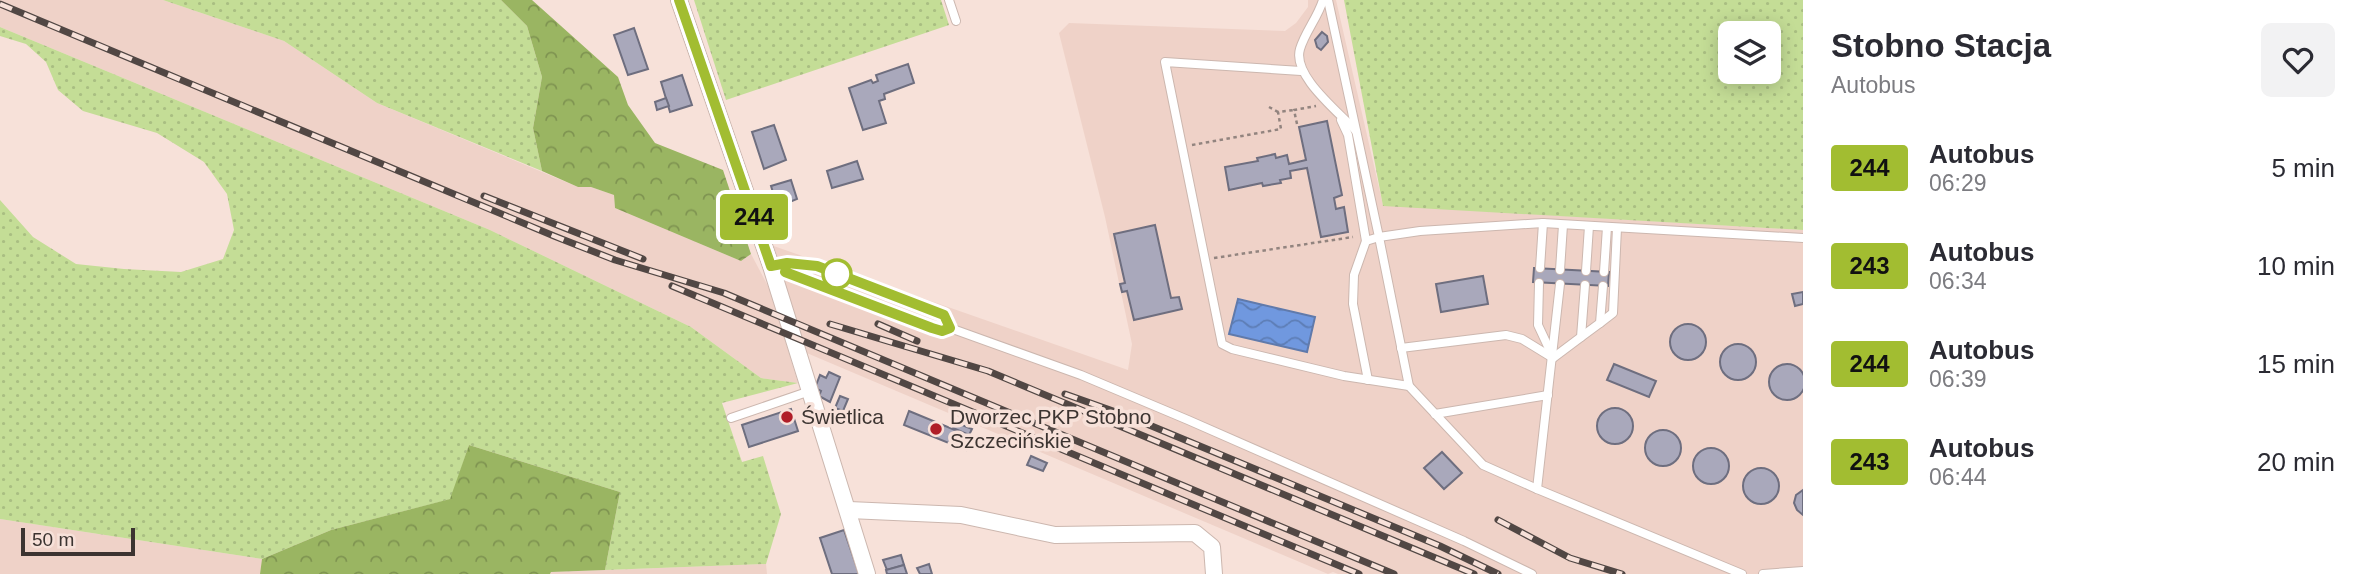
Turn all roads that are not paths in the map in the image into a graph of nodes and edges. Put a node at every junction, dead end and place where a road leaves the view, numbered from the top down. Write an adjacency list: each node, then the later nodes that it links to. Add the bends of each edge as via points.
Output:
1 (679, 0): 16 (street)
2 (949, 0): 4 (lane)
3 (1326, 0): 5 (lane, via 1300,49); 7 (lane)
4 (956, 21)
5 (1301, 71): 6 (lane); 30 (lane, via 1165,62 1222,344)
6 (1332, 105): 7 (lane); 15 (lane, via 1349,135)
7 (1357, 131): 13 (lane)
8 (1543, 223): 9 (lane); 13 (lane); 17 (lane)
9 (1563, 225): 10 (lane); 18 (lane)
10 (1589, 226): 11 (lane); 19 (lane)
11 (1607, 227): 12 (lane); 20 (lane)
12 (1617, 228): 14 (lane); 25 (lane, via 1613,313)
13 (1379, 237): 15 (lane); 28 (lane)
14 (1803, 238)
15 (1366, 241): 30 (lane, via 1354,275 1353,304)
16 (771, 266): 26 (lane, via 932,328); 26 (lane, via 817,266 944,315); 32 (street)
17 (1540, 268)
18 (1560, 270)
19 (1586, 271)
20 (1604, 272)
21 (1539, 283): 29 (lane, via 1538,325)
22 (1560, 284): 29 (lane)
23 (1585, 285): 27 (lane)
24 (1603, 286): 25 (lane)
25 (1600, 323): 27 (lane)
26 (950, 328): 41 (lane, via 1176,415)
27 (1581, 337): 29 (lane)
28 (1401, 348): 29 (lane, via 1506,335); 31 (lane)
29 (1553, 358): 33 (lane)
30 (1368, 380): 31 (lane)
31 (1409, 386): 34 (lane)
32 (810, 391): 35 (lane); 37 (street)
33 (1548, 396): 34 (lane); 36 (lane)
34 (1435, 414): 36 (lane, via 1483,465)
35 (731, 418)
36 (1537, 489): 42 (lane)
37 (849, 510): 39 (street); 40 (street, via 961,515 1055,535 1195,533 1212,547)
38 (1803, 571): 43 (lane)
39 (867, 574)
40 (1214, 574)
41 (1532, 574)
42 (1742, 574)
43 (1763, 574)

